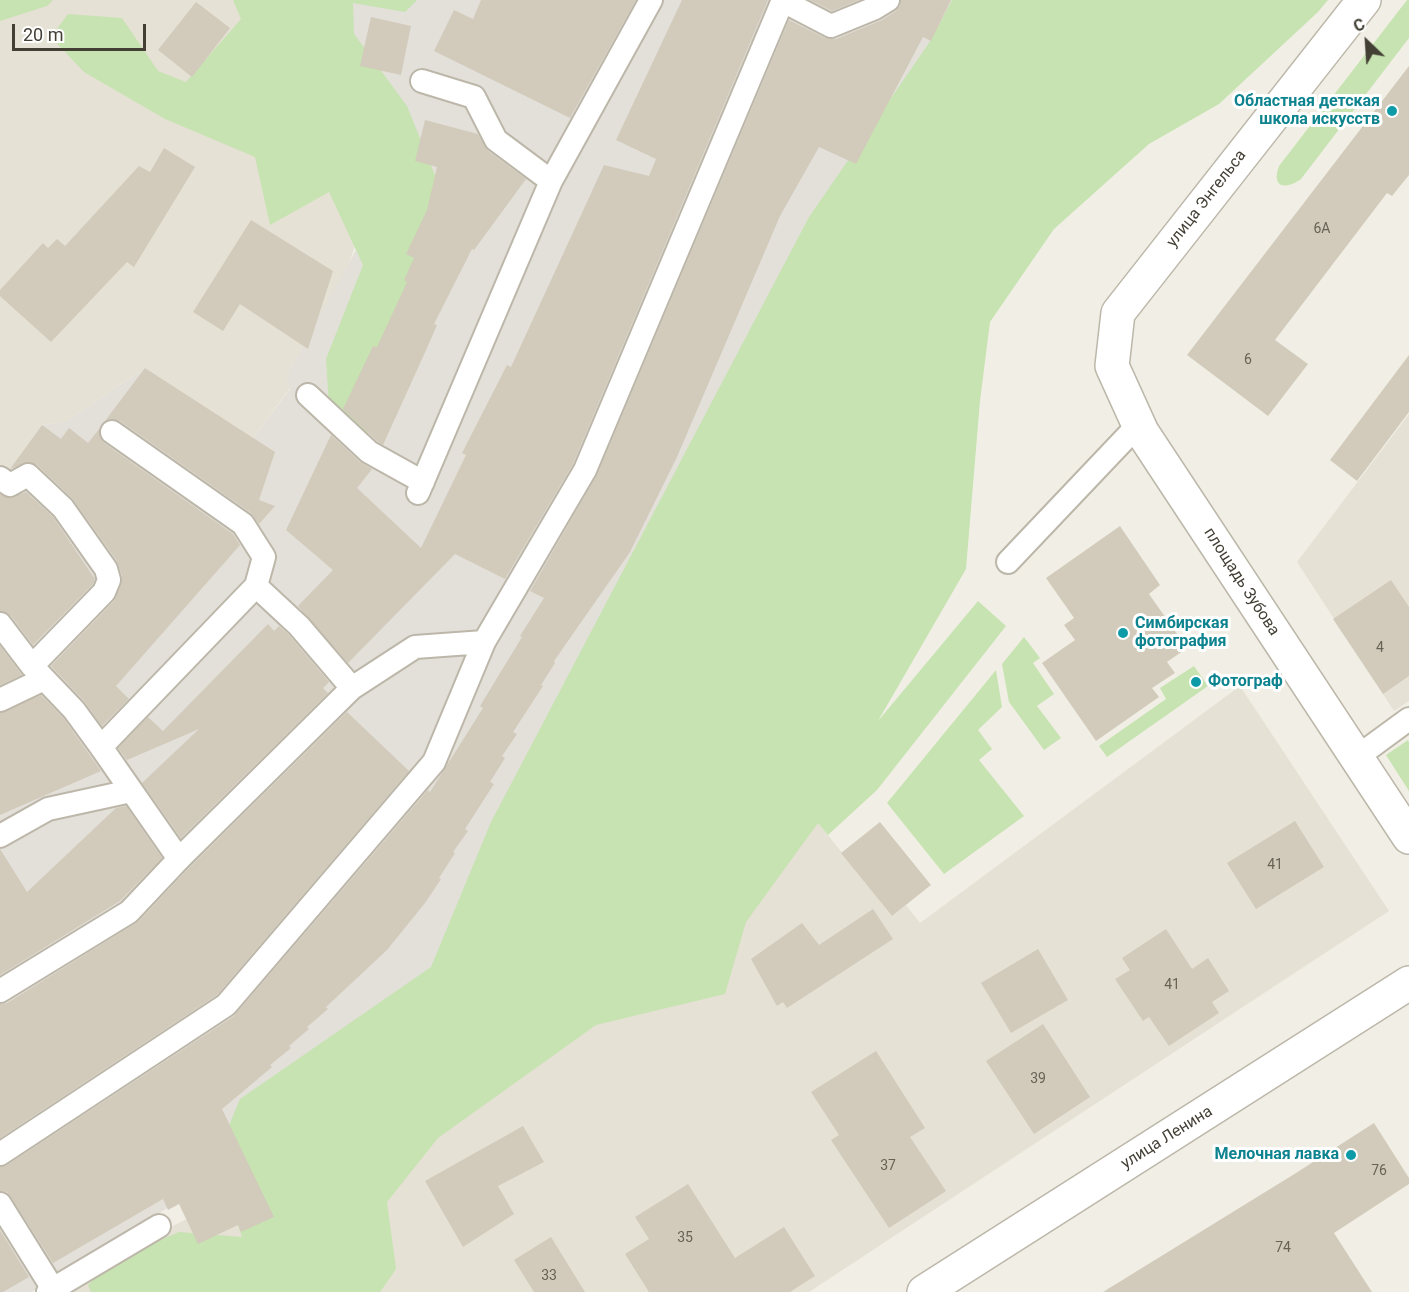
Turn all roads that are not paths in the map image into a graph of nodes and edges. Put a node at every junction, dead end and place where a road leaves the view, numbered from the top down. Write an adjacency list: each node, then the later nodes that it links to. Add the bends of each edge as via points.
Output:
1 (651, 0): 6 (lane)
2 (888, 0): 4 (lane, via 831,26)
3 (1364, 0): 7 (street, улица Энгельса)
4 (783, 1): 15 (lane, via 585,470)
5 (422, 81): 6 (lane, via 474,97 496,140)
6 (551, 181): 8 (lane, via 421,488 369,452)
7 (1118, 313): 9 (street, площадь Зубова, via 1112,366)
8 (308, 395)
9 (1138, 425): 12 (lane); 21 (street, площадь Зубова)
10 (112, 432): 13 (lane, via 243,524 264,557)
11 (0, 478): 16 (lane, via 10,485 28,475 63,508 106,569 109,580)
12 (1008, 562)
13 (256, 586): 17 (lane, via 299,626); 20 (lane)
14 (0, 624): 16 (lane)
15 (484, 642): 17 (lane, via 416,647); 28 (lane, via 434,762 226,1005)
16 (38, 672): 18 (lane); 20 (lane, via 74,710)
17 (352, 688): 25 (lane)
18 (0, 700)
19 (1409, 719): 21 (lane)
20 (101, 747): 22 (lane)
21 (1357, 757): 24 (street, площадь Зубова)
22 (131, 791): 23 (lane, via 48,809); 25 (lane)
23 (0, 836)
24 (1409, 837)
25 (179, 859): 27 (lane, via 129,912)
26 (1409, 983): 32 (street, улица Ленина)
27 (0, 991)
28 (0, 1154)
29 (0, 1204): 31 (lane)
30 (159, 1226): 31 (lane)
31 (51, 1290)
32 (924, 1292)

